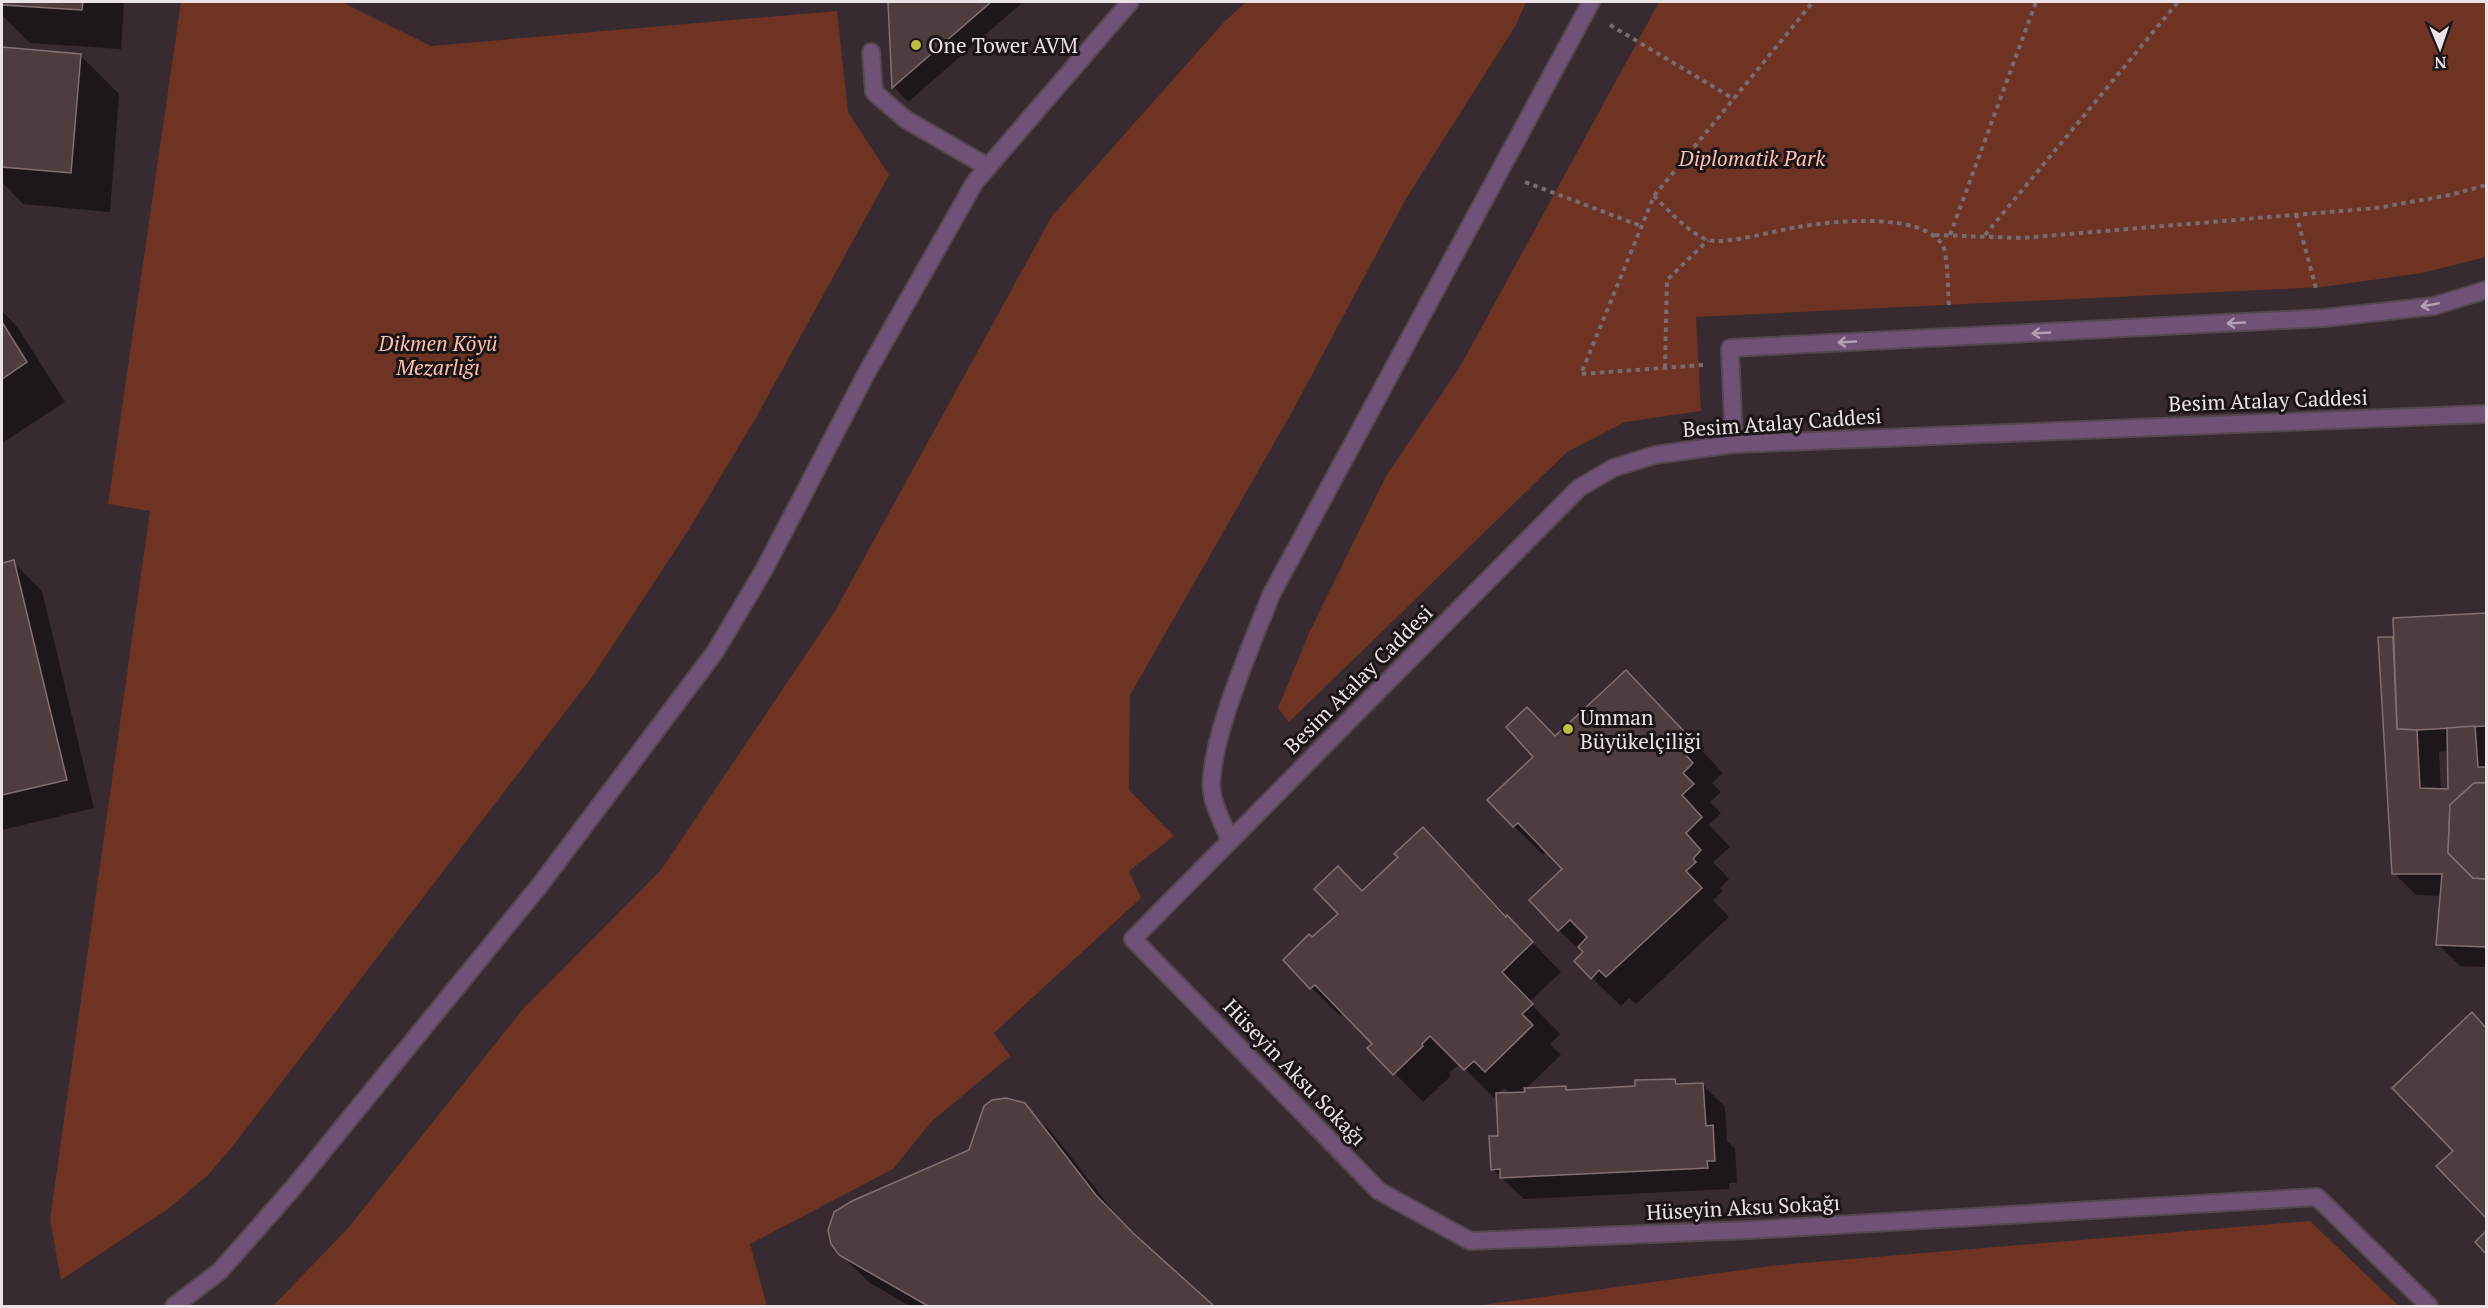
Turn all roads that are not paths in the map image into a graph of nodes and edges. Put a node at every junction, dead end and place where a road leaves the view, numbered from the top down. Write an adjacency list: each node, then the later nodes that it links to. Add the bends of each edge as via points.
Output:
1 (1130, 2): 4 (street)
2 (1589, 6): 8 (street, via 1271,595 1213,759 1212,796)
3 (871, 52): 4 (street, via 874,92 905,119)
4 (988, 167): 10 (street, via 975,182 872,364 765,568 715,652 547,875 293,1188 220,1271)
5 (2487, 290): 7 (street, one-way to 7, via 2434,306 2324,318 1730,348)
6 (2487, 414): 7 (street, Besim Atalay Caddesi)
7 (1734, 444): 8 (street, Besim Atalay Caddesi, via 1655,454 1613,468 1579,488)
8 (1230, 841): 9 (street, Besim Atalay Caddesi)
9 (1133, 939): 11 (street, Hüseyin Aksu Sokağı, via 1379,1191 1470,1241 1749,1230 2317,1197)
10 (174, 1306)
11 (2429, 1306)

